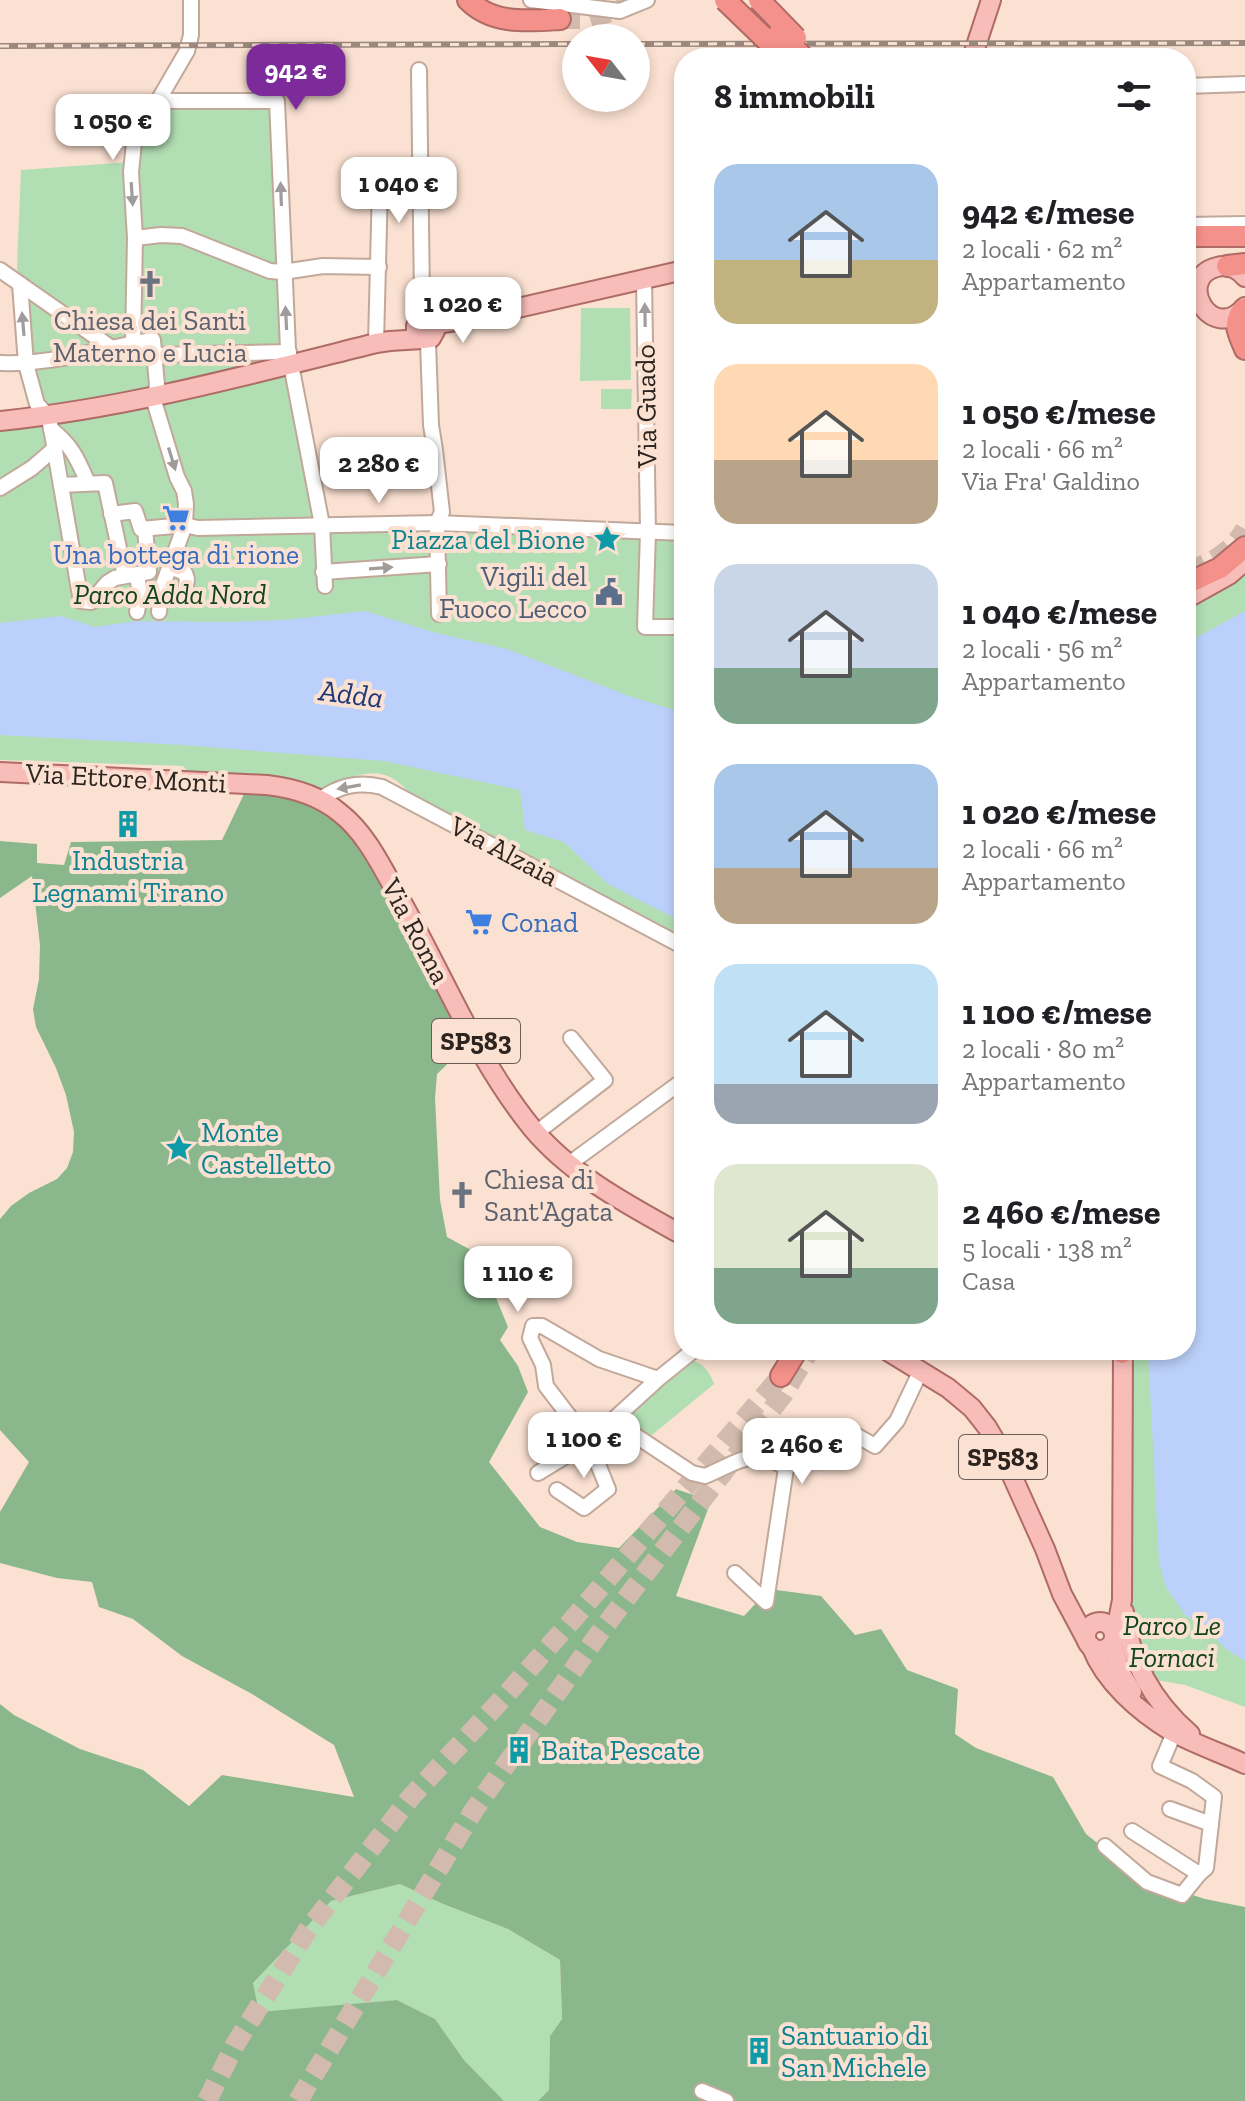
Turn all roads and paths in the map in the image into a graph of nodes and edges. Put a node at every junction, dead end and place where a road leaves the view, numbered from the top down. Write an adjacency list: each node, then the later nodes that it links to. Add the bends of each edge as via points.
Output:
1 (191, 0): 17 (street, via 187,51)
2 (468, 0): 3 (highway, via 502,19 560,19)
3 (491, 0)
4 (531, 0): 5 (street, via 620,11)
5 (647, 0)
6 (725, 0): 10 (highway, bridge)
7 (745, 0): 11 (highway, bridge)
8 (759, 0): 12 (highway, bridge)
9 (991, 0): 13 (main road)
10 (775, 48)
11 (794, 48)
12 (806, 48)
13 (975, 48)
14 (419, 70): 18 (street)
15 (1245, 84): 16 (street)
16 (1196, 86)
17 (158, 101): 23 (street, one-way to 23, via 134,142); 27 (street, one-way to 17, via 277,101)
18 (420, 185): 24 (street, via 380,185); 35 (street)
19 (1245, 224): 20 (street)
20 (1196, 225)
21 (1196, 236): 22 (highway)
22 (1245, 236)
23 (135, 238): 27 (street, via 182,236); 37 (street)
24 (379, 267): 27 (street); 36 (street)
25 (1232, 269): 29 (main road); 34 (main road, via 1200,282 1200,302)
26 (0, 270): 31 (street)
27 (283, 272): 41 (street, one-way to 27)
28 (674, 272): 30 (main road)
29 (1196, 275)
30 (644, 280): 35 (main road); 57 (street, Via Guado, one-way to 30)
31 (20, 284): 38 (street); 44 (street, one-way to 31)
32 (1245, 308): 34 (main road, via 1225,318); 39 (highway, via 1236,326)
33 (1196, 309): 34 (main road)
34 (1206, 311)
35 (425, 328): 36 (main road); 53 (street, via 442,512)
36 (383, 342): 41 (main road)
37 (133, 343): 38 (street); 40 (street, via 153,340)
38 (113, 349): 44 (street)
39 (1245, 349)
40 (154, 355): 42 (street); 45 (street)
41 (291, 358): 42 (main road); 55 (street)
42 (251, 360): 45 (main road)
43 (0, 363): 44 (street)
44 (26, 364): 47 (street, via 37,404)
45 (157, 394): 47 (main road); 54 (street, one-way to 54, via 154,401 184,491)
46 (0, 421): 47 (main road)
47 (50, 422): 48 (street); 49 (street, via 67,441)
48 (55, 448): 50 (street); 51 (street)
49 (88, 483): 50 (street); 52 (street, via 105,483)
50 (61, 485): 63 (street, via 81,601 91,602 107,583)
51 (0, 488)
52 (111, 514): 56 (street, via 135,511); 63 (street)
53 (437, 523): 55 (street); 57 (street); 61 (street)
54 (185, 525): 55 (street); 56 (street); 62 (street)
55 (322, 525): 61 (street, one-way to 61, via 324,579)
56 (145, 529): 63 (street, via 149,572)
57 (648, 532): 58 (street); 72 (street, Via Guado, via 645,627)
58 (674, 533)
59 (1245, 547): 64 (highway)
60 (1245, 561): 65 (main road)
61 (439, 564): 71 (street)
62 (170, 567): 67 (street); 68 (street, via 185,573)
63 (131, 576): 66 (street)
64 (1196, 579)
65 (1196, 593)
66 (140, 595): 67 (street); 69 (street)
67 (161, 596): 70 (street)
68 (184, 599)
69 (137, 612)
70 (159, 612)
71 (439, 614)
72 (674, 627)
73 (0, 772): 74 (main road, Via Ettore Monti / SP583)
74 (253, 784): 75 (main road, Via Roma / SP583)
75 (319, 800): 76 (street, Via Alzaia, one-way to 75, via 382,787 350,785); 79 (main road, Via Roma / SP583, via 340,812 370,847 486,1060)
76 (674, 942)
77 (571, 1038): 79 (street, via 605,1080)
78 (674, 1087): 80 (street)
79 (536, 1133): 80 (main road, Via Roma / SP583)
80 (569, 1164): 81 (main road, Via Roma / SP583)
81 (674, 1230)
82 (682, 1360): 89 (street)
83 (791, 1360): 88 (highway)
84 (904, 1360): 87 (main road, SP583)
85 (1120, 1360): 96 (main road)
86 (1120, 1360): 98 (main road, via 1113,1481 1117,1595)
87 (921, 1370): 92 (street, via 897,1421 875,1446 844,1431); 97 (main road, SP583, via 960,1397 992,1434)
88 (781, 1376)
89 (658, 1379): 90 (street); 91 (street, via 599,1359 542,1326 533,1326 530,1338 546,1386)
90 (612, 1420): 91 (street); 92 (street, via 692,1473 705,1476 742,1458 759,1457)
91 (589, 1442): 93 (street); 94 (street, via 608,1489 584,1508)
92 (786, 1468): 95 (street, via 766,1602)
93 (538, 1473)
94 (557, 1490)
95 (735, 1573)
96 (1122, 1600): 98 (main road); 101 (main road, via 1139,1671 1158,1701)
97 (1068, 1606): 98 (main road); 99 (main road)
98 (1107, 1631): 99 (main road, via 1088,1629); 99 (main road, via 1102,1650); 101 (main road, via 1132,1692 1173,1728)
99 (1088, 1643): 100 (main road, via 1115,1686)
100 (1174, 1733): 101 (main road); 104 (street, via 1160,1766 1214,1797)
101 (1204, 1746): 102 (main road)
102 (1245, 1764)
103 (1170, 1809): 104 (street)
104 (1211, 1824): 107 (street, via 1206,1868)
105 (1132, 1831): 107 (street)
106 (1105, 1846): 107 (street, via 1147,1882 1182,1895)
107 (1199, 1874)
108 (702, 2091): 109 (street)
109 (726, 2101)

